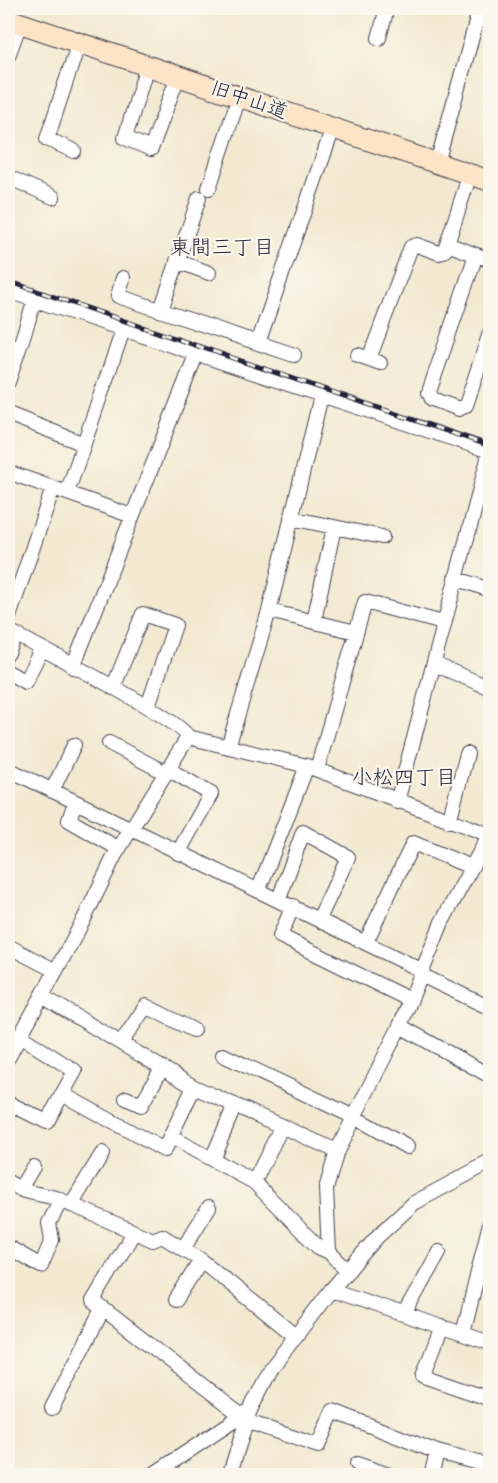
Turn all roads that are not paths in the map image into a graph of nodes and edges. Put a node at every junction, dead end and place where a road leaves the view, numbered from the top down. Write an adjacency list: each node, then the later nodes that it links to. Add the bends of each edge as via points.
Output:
1 (384, 8): 4 (street)
2 (480, 8): 12 (street)
3 (14, 21): 5 (main road, 旧中山道); 6 (street)
4 (379, 38)
5 (79, 42): 7 (main road, 旧中山道); 11 (street, via 47,139)
6 (8, 56)
7 (147, 66): 8 (main road, 旧中山道); 8 (street, via 125,138 151,149)
8 (178, 76): 9 (main road, 旧中山道)
9 (239, 97): 10 (main road, 旧中山道); 20 (street)
10 (333, 128): 12 (main road, 旧中山道); 28 (street)
11 (74, 151)
12 (437, 163): 13 (main road, 旧中山道)
13 (470, 174): 15 (main road, 旧中山道); 17 (street)
14 (8, 177): 16 (street)
15 (490, 181)
16 (53, 197)
17 (447, 244): 18 (street); 31 (street, via 439,253 417,245 411,247)
18 (476, 255): 19 (street); 27 (street, via 429,392 432,399 459,409 466,405)
19 (490, 260)
20 (177, 261): 21 (street); 25 (street)
21 (209, 273)
22 (123, 278): 25 (street, via 117,296)
23 (8, 291): 24 (street)
24 (35, 300): 26 (street); 32 (street)
25 (160, 310): 28 (street)
26 (123, 330): 29 (street); 35 (street)
27 (490, 333)
28 (258, 343): 30 (street)
29 (196, 355): 33 (street); 40 (street)
30 (294, 355)
31 (369, 359)
32 (8, 382)
33 (321, 396): 36 (street); 41 (street)
34 (8, 414): 35 (street)
35 (84, 444): 39 (street)
36 (490, 451): 44 (street)
37 (8, 472): 38 (street)
38 (53, 488): 39 (street); 47 (street)
39 (68, 493): 40 (street)
40 (132, 516): 55 (street)
41 (291, 518): 42 (street); 46 (street)
42 (334, 527): 43 (street); 48 (street)
43 (382, 537)
44 (455, 578): 45 (street); 49 (street)
45 (490, 590)
46 (269, 611): 48 (street); 63 (street)
47 (8, 620)
48 (314, 621): 51 (street)
49 (443, 623): 51 (street, via 365,602); 54 (street)
50 (12, 632): 52 (street); 53 (street)
51 (356, 632): 65 (street)
52 (41, 650): 55 (street); 56 (street, via 25,682)
53 (8, 653)
54 (434, 664): 58 (street); 70 (street)
55 (73, 667): 57 (street)
56 (8, 672)
57 (113, 688): 59 (street); 59 (street, via 143,614 175,625)
58 (490, 688)
59 (147, 706): 60 (street, via 179,725)
60 (188, 737): 63 (street); 67 (street)
61 (109, 743): 67 (street)
62 (74, 745): 68 (street)
63 (228, 747): 65 (street)
64 (467, 754): 71 (street)
65 (312, 768): 70 (street); 77 (street)
66 (8, 769): 68 (street)
67 (167, 771): 72 (street); 75 (street, via 212,794)
68 (52, 791): 69 (street)
69 (75, 802): 72 (street); 74 (street, via 69,820)
70 (397, 802): 71 (street)
71 (449, 821): 73 (street)
72 (131, 830): 74 (street); 75 (street)
73 (490, 835): 76 (street)
74 (119, 849): 83 (street)
75 (178, 853): 77 (street)
76 (471, 867): 81 (street, via 413,843); 84 (street)
77 (259, 889): 78 (street)
78 (279, 899): 79 (street); 80 (street, via 303,832 348,857)
79 (293, 906): 80 (street); 86 (street, via 280,936)
80 (319, 919): 81 (street)
81 (366, 942): 84 (street)
82 (8, 946): 83 (street)
83 (56, 971): 85 (street)
84 (421, 972): 86 (street); 87 (street)
85 (42, 996): 90 (street); 91 (street)
86 (410, 1000): 88 (street)
87 (490, 1008)
88 (400, 1026): 95 (street); 101 (street)
89 (193, 1030): 91 (street, via 146,1006)
90 (20, 1036): 92 (street); 97 (street, via 75,1071)
91 (121, 1043): 94 (street)
92 (9, 1052)
93 (223, 1055): 101 (street)
94 (162, 1068): 96 (street); 98 (street, via 141,1105)
95 (490, 1076)
96 (194, 1087): 100 (street); 103 (street)
97 (62, 1094): 99 (street, via 47,1122); 103 (street, via 164,1150)
98 (126, 1098)
99 (8, 1103)
100 (235, 1105): 102 (street); 107 (street)
101 (354, 1117): 104 (street); 105 (street)
102 (282, 1126): 105 (street); 111 (street)
103 (170, 1137): 107 (street)
104 (407, 1148)
105 (337, 1151): 119 (street, via 326,1189)
106 (102, 1154): 113 (street)
107 (212, 1159): 111 (street)
108 (490, 1162): 122 (street, via 414,1203)
109 (33, 1167): 112 (street)
110 (8, 1182): 112 (street)
111 (254, 1182): 119 (street, via 318,1247)
112 (20, 1189): 113 (street)
113 (66, 1203): 116 (street); 117 (street, via 49,1223 52,1240 41,1266)
114 (209, 1207): 118 (street)
115 (490, 1223): 128 (street)
116 (134, 1232): 118 (street, via 153,1240 162,1236); 125 (street, via 93,1301)
117 (8, 1247)
118 (183, 1249): 121 (street)
119 (329, 1252): 122 (street)
120 (439, 1252): 126 (street)
121 (201, 1260): 124 (street); 129 (street)
122 (348, 1271): 123 (street)
123 (331, 1290): 126 (street); 129 (street)
124 (176, 1300)
125 (103, 1309): 132 (street); 133 (street)
126 (405, 1313): 127 (street)
127 (442, 1326): 128 (street); 131 (street, via 423,1376)
128 (463, 1334): 130 (street)
129 (294, 1335): 133 (street)
130 (490, 1343)
131 (490, 1399)
132 (52, 1408)
133 (246, 1416): 134 (street, via 318,1446 333,1411); 137 (street); 138 (street)
134 (437, 1452): 136 (street); 140 (street)
135 (357, 1464): 139 (street)
136 (490, 1466)
137 (151, 1476)
138 (229, 1476)
139 (392, 1476)
140 (431, 1476)

